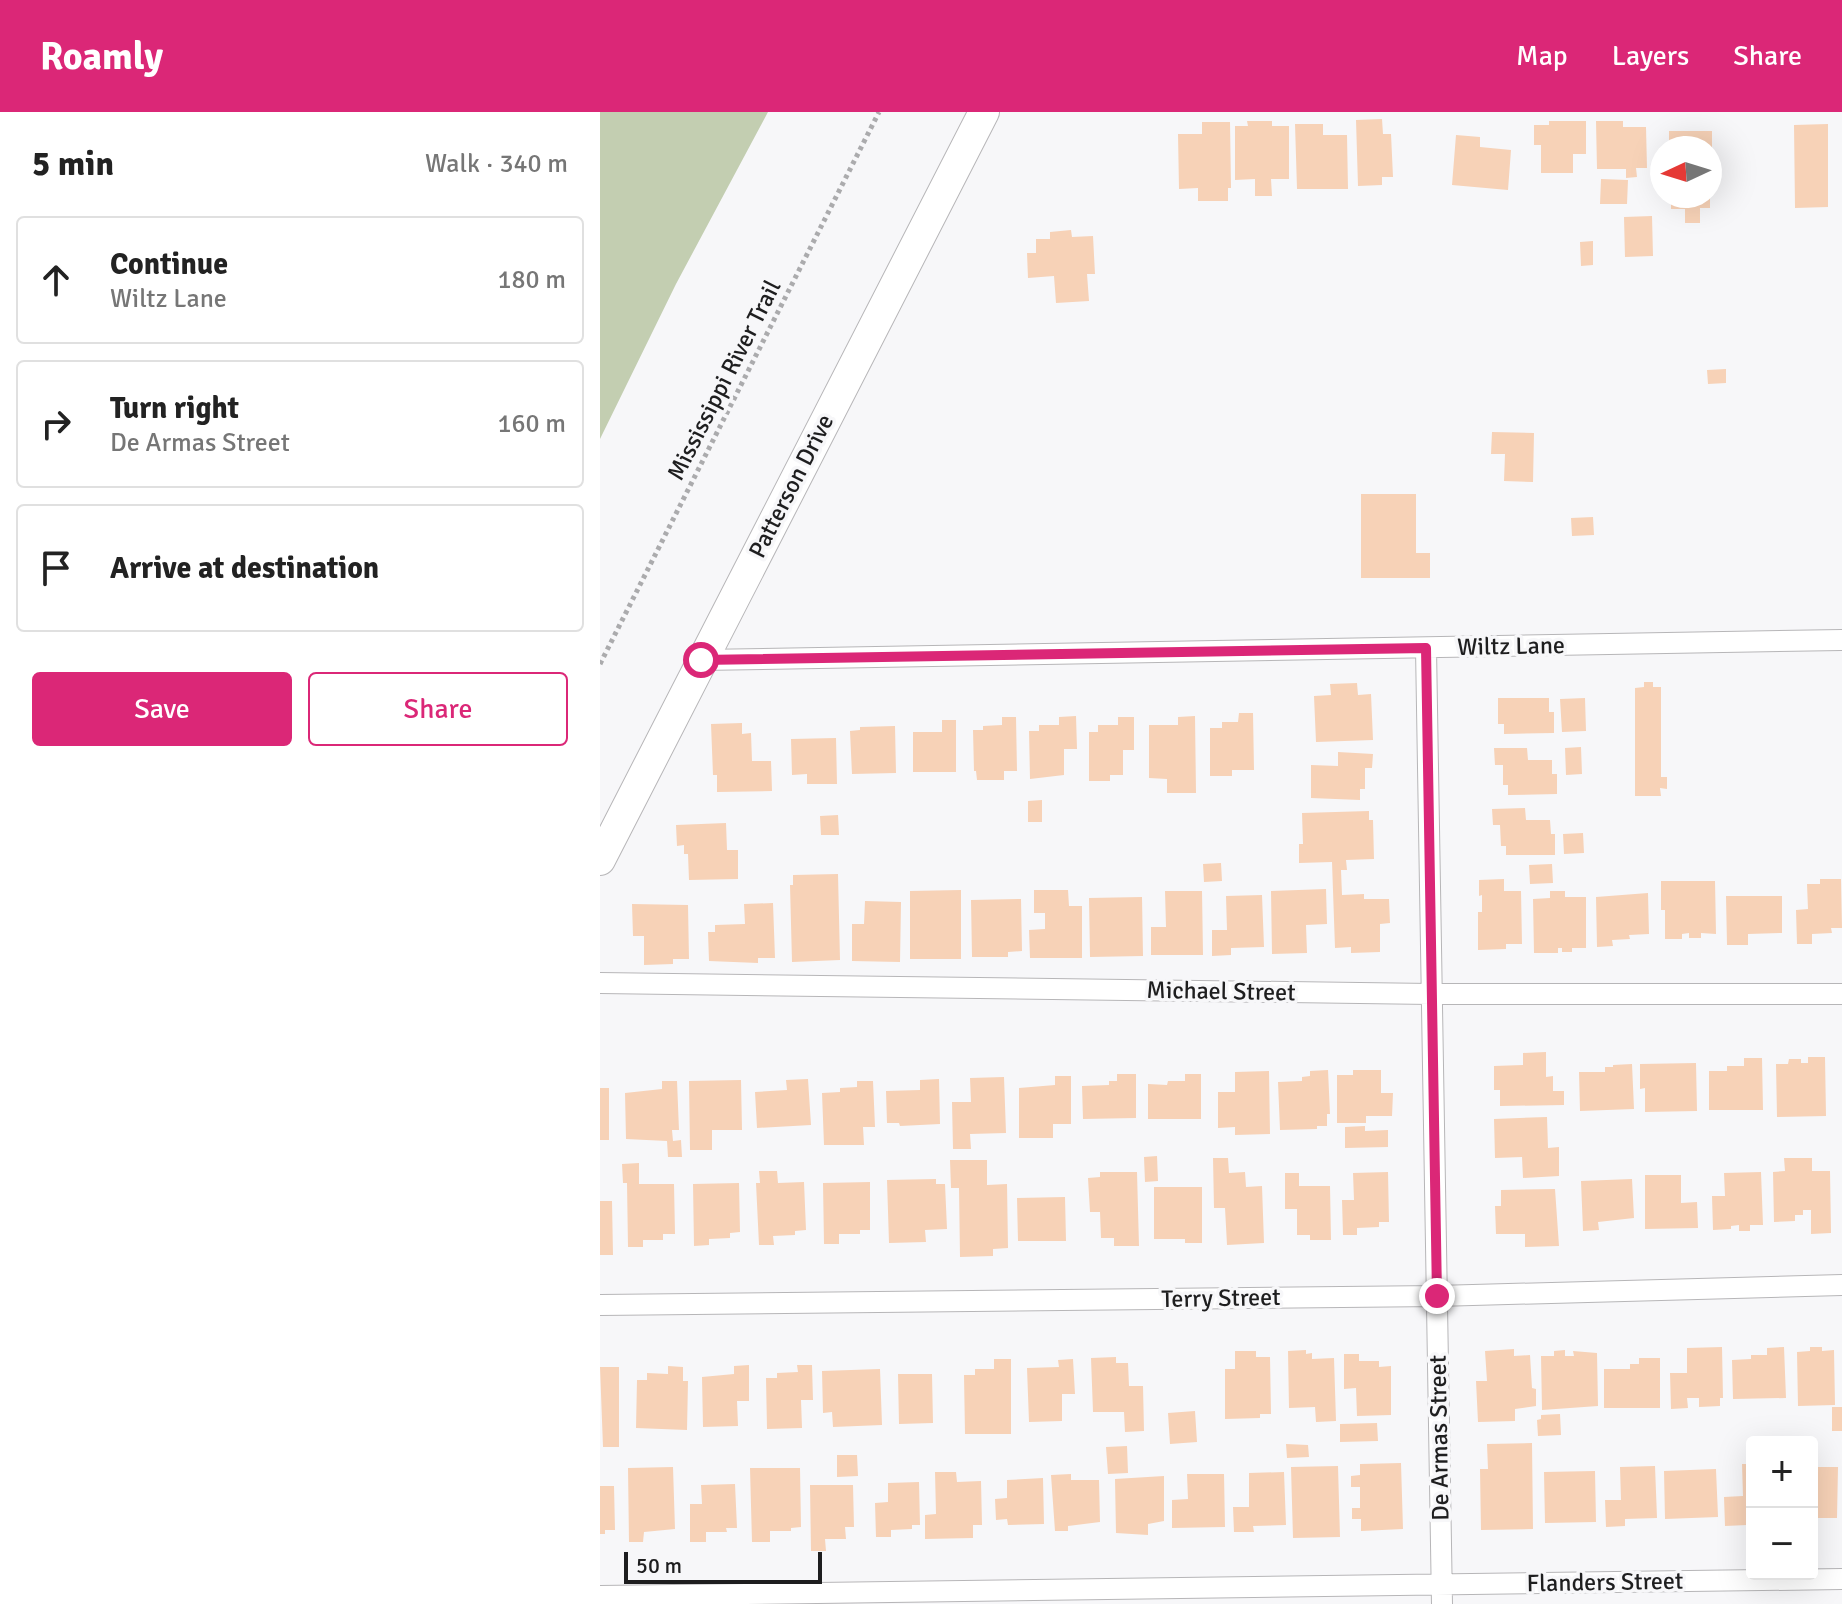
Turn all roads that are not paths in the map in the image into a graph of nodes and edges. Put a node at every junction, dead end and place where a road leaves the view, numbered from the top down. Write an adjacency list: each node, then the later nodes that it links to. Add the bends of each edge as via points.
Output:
1 (984, 112): 4 (street, Patterson Drive)
2 (1842, 640): 3 (street, Wiltz Lane)
3 (1426, 648): 4 (street, Wiltz Lane); 7 (street, De Armas Street)
4 (701, 660): 5 (street, Patterson Drive)
5 (600, 860)
6 (600, 983): 7 (street, Michael Street)
7 (1431, 994): 8 (street, Michael Street); 10 (street, De Armas Street)
8 (1842, 994)
9 (1842, 1285): 10 (street, Terry Street)
10 (1437, 1296): 11 (street, Terry Street); 13 (street, De Armas Street)
11 (600, 1305)
12 (1842, 1579): 13 (street, Flanders Street)
13 (1442, 1594): 15 (street, Flanders Street)
14 (600, 1596): 15 (street, Flanders Street)
15 (988, 1597)

